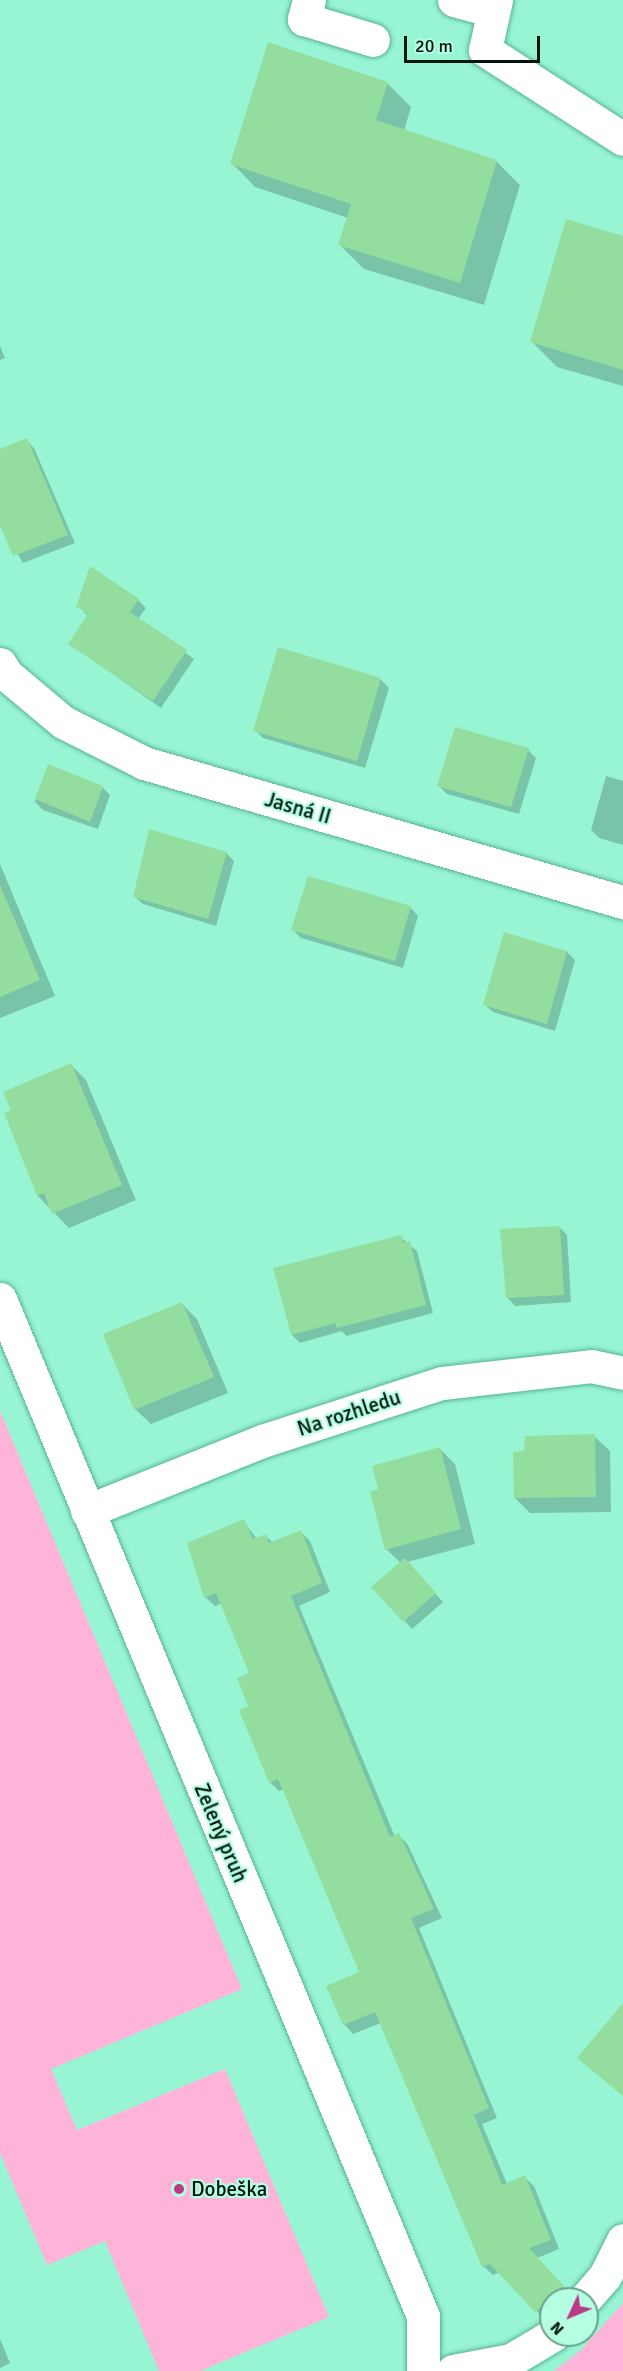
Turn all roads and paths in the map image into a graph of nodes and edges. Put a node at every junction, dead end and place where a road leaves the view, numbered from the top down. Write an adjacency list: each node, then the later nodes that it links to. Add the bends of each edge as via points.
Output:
1 (309, 0): 4 (street, via 304,19)
2 (454, 0): 3 (street)
3 (495, 6): 5 (street, via 485,50)
4 (373, 40)
5 (623, 139)
6 (0, 664): 7 (street, Jasná II, via 7,675 63,722 144,763)
7 (623, 902)
8 (0, 1299): 10 (street, Zelený pruh)
9 (623, 1373): 10 (street, Na rozhledu, via 591,1366 442,1383 262,1441)
10 (87, 1511): 14 (street, Zelený pruh, via 419,2307)
11 (623, 2240): 12 (street)
12 (595, 2287)
13 (539, 2343): 15 (street, via 511,2360)
14 (423, 2371)
15 (453, 2371)

